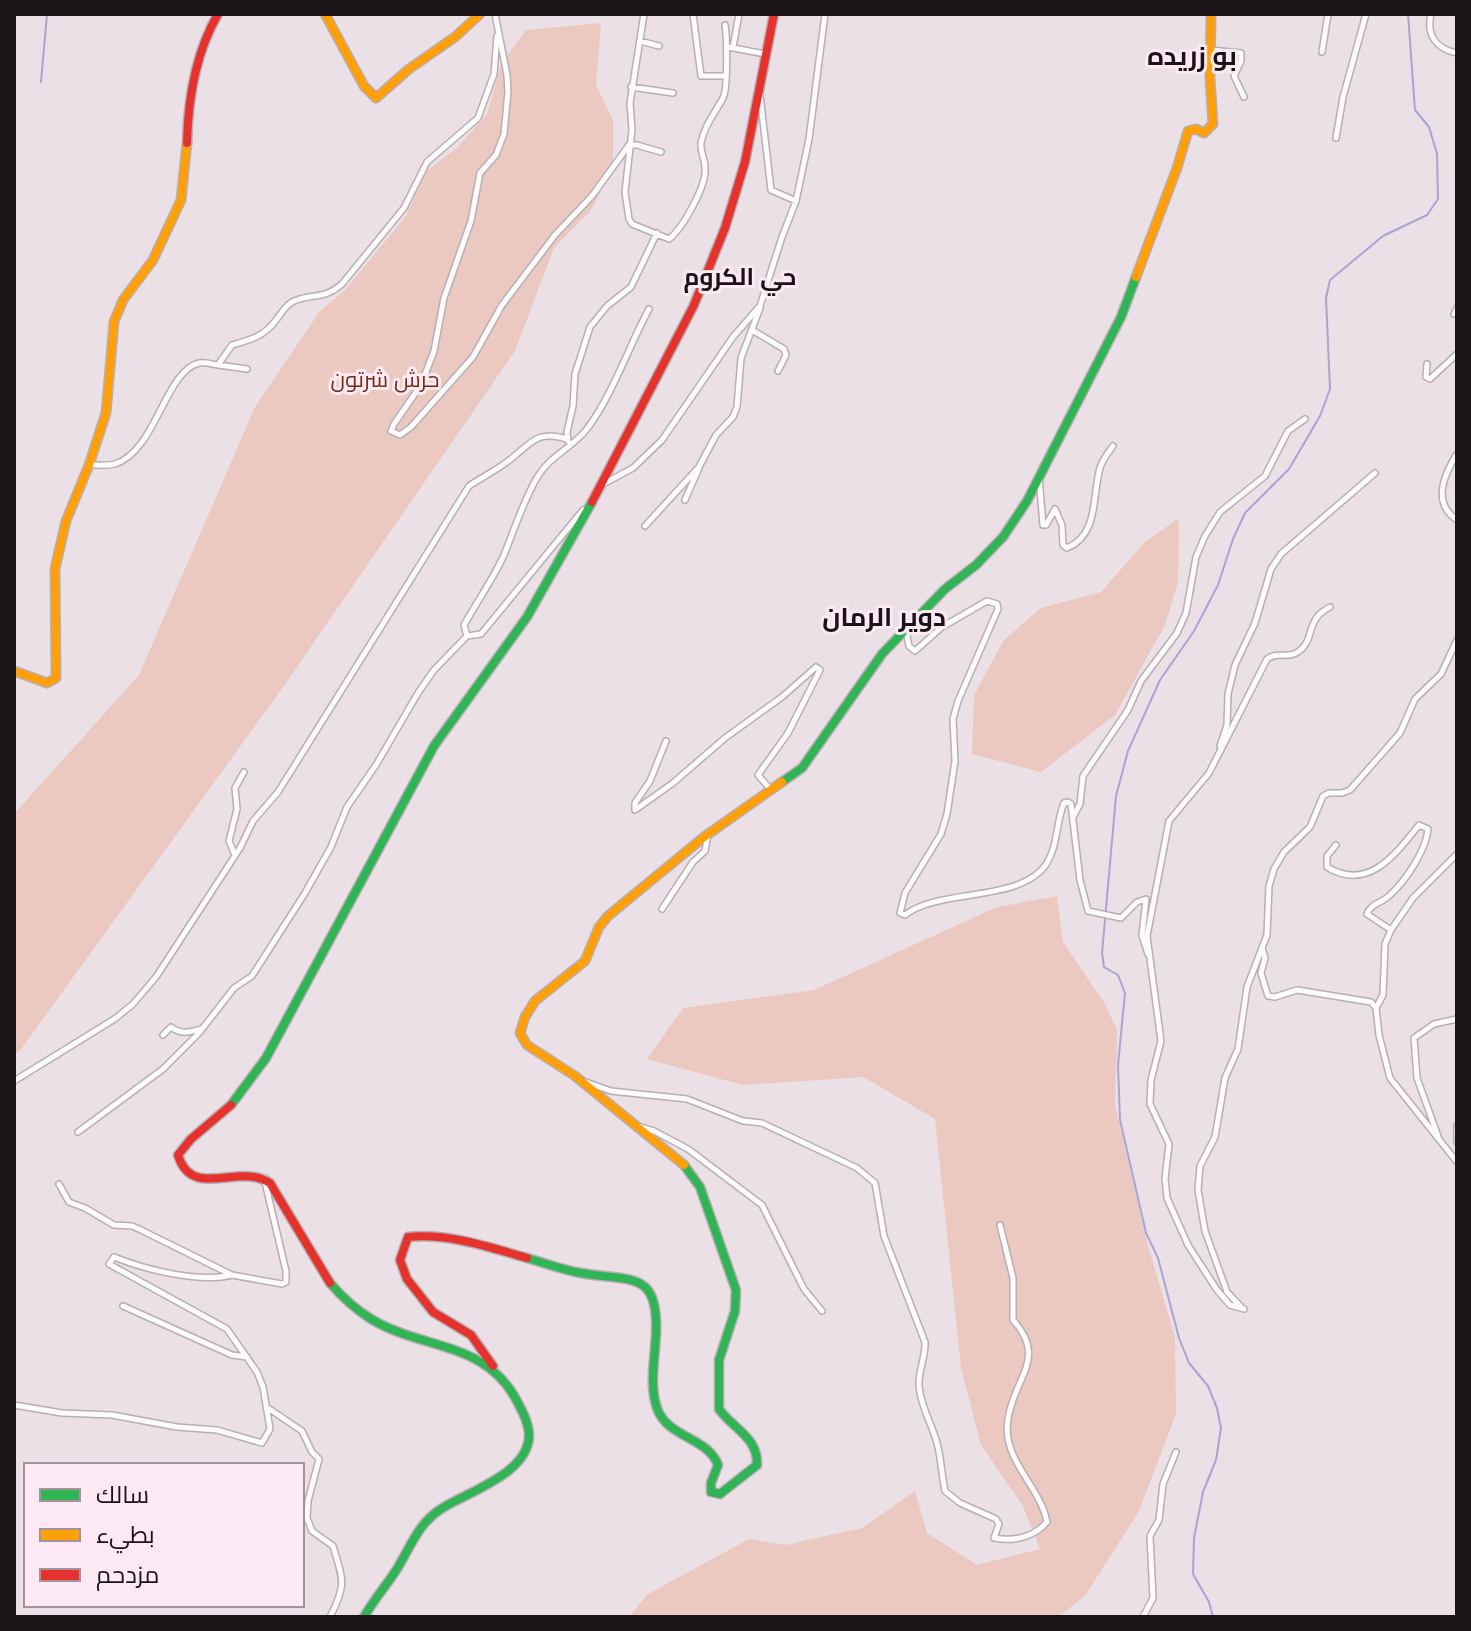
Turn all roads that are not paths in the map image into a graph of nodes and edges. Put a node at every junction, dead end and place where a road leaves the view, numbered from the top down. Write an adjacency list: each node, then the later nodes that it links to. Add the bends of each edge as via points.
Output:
1 (218, 14): 45 (street, via 207,33 188,106 187,162 179,206 153,260 116,315 106,413)
2 (325, 14): 3 (street, via 364,86 376,98)
3 (480, 14)
4 (495, 14): 15 (street)
5 (644, 14): 16 (street)
6 (693, 14): 23 (street, via 701,76)
7 (739, 14): 18 (street)
8 (774, 14): 22 (street)
9 (825, 14): 31 (street)
10 (1211, 14): 19 (street)
11 (1328, 14): 20 (street)
12 (1366, 14): 28 (street)
13 (1431, 14): 21 (street, via 1436,44)
14 (725, 25): 18 (street)
15 (497, 27): 29 (street, via 508,92 504,134 496,155 480,173 434,351 421,385 394,424 394,435 411,427 473,357 502,305); 38 (street, via 494,74 478,118 427,162 404,208 361,263 331,295 296,300 263,334 232,345)
16 (640, 41): 17 (street); 24 (street)
17 (659, 46)
18 (731, 47): 22 (street); 23 (street)
19 (1210, 50): 27 (street, via 1241,53 1234,76); 48 (street, via 1213,124 1204,133 1188,131 1121,317)
20 (1322, 52)
21 (1457, 53)
22 (765, 54): 25 (street)
23 (724, 76): 32 (street, via 725,92 701,144 706,169 696,198 674,235 669,239)
24 (631, 87): 26 (street); 29 (street)
25 (758, 91): 31 (street, via 771,190); 49 (street, via 725,228 694,305)
26 (673, 93)
27 (1244, 97)
28 (1336, 138)
29 (629, 145): 30 (street); 32 (street, via 629,219)
30 (661, 152)
31 (796, 201): 33 (street)
32 (657, 233): 42 (street, via 631,287 590,327 575,374)
33 (760, 306): 35 (street); 49 (street, via 662,440 633,468)
34 (649, 309): 42 (street, via 588,428)
35 (752, 330): 40 (street, via 784,349); 46 (street, via 738,368 733,417)
36 (1457, 354): 37 (street, via 1430,379)
37 (1427, 364)
38 (218, 365): 39 (street); 45 (street, via 197,364 179,379 158,418 126,457 113,465)
39 (247, 369)
40 (778, 371)
41 (1305, 419): 63 (street, via 1288,431 1265,476 1220,512 1205,536 1177,633 1083,776)
42 (568, 442): 56 (street, via 536,479 504,554 464,625); 67 (street, via 540,436 469,486)
43 (1113, 446): 48 (street, via 1100,467 1092,518 1079,543 1067,548 1055,509 1043,525)
44 (1457, 454): 52 (street, via 1445,477 1441,502)
45 (89, 465): 58 (street, via 66,521 55,569 56,678 47,683)
46 (699, 467): 50 (street); 53 (street)
47 (1375, 473): 60 (street, via 1281,554 1271,569 1235,665)
48 (1039, 476): 55 (street, via 1003,537)
49 (603, 484): 51 (street)
50 (685, 500)
51 (590, 503): 56 (street, via 481,634); 84 (street, via 527,617 434,746 266,1058 230,1107 178,1155 184,1168 201,1178)
52 (1457, 520)
53 (645, 526)
54 (1330, 607): 60 (street, via 1315,618 1298,652 1267,659)
55 (911, 622): 62 (street, via 882,654 802,768); 63 (street, via 907,636 915,651 942,627 987,601 998,609 953,719 955,761 941,834 905,893 900,913 1031,877 1046,864 1064,803 1071,804)
56 (467, 636): 74 (street, via 418,693 252,976 234,988)
57 (1457, 640): 70 (street, via 1441,674 1415,699 1395,739 1350,790 1323,796 1310,827 1280,858 1270,880 1269,926)
58 (14, 671)
59 (666, 741): 62 (street, via 635,810 816,667 820,674 758,775)
60 (1218, 755): 71 (street, via 1205,780 1169,821)
61 (244, 772): 67 (street, via 235,788 237,809 229,841)
62 (772, 790): 64 (street)
63 (1073, 818): 71 (street, via 1084,904 1088,911 1121,918 1146,899 1142,935)
64 (708, 833): 68 (street, via 705,851); 76 (street, via 608,916 585,961 535,1001 525,1017 520,1033 527,1045)
65 (1336, 845): 69 (street, via 1327,856 1327,867 1355,877 1368,875 1419,825 1426,826 1422,849 1399,886 1367,910)
66 (1457, 854): 69 (street, via 1413,898)
67 (235, 855): 77 (street, via 133,1004)
68 (662, 909)
69 (1391, 930): 72 (street, via 1385,944 1383,995)
70 (1261, 947): 71 (street, via 1247,987 1238,1049 1225,1078 1215,1137 1198,1176 1211,1252 1227,1292 1244,1309 1230,1305 1217,1290 1167,1198 1169,1144 1150,1104 1161,1041); 72 (street, via 1268,996 1297,990 1371,1002)
71 (1148, 954)
72 (1376, 1008): 81 (street, via 1390,1078)
73 (1457, 1019): 81 (street, via 1434,1024 1414,1038 1417,1078)
74 (202, 1029): 75 (street, via 177,1032 171,1027); 80 (street, via 163,1069)
75 (163, 1035)
76 (575, 1076): 78 (street); 86 (street, via 611,1091 687,1099 762,1123 870,1177 884,1236 924,1337 919,1389 937,1443 945,1491 996,1519 994,1538 1007,1541 1038,1532 1047,1522 1044,1507 1012,1458 1007,1421 1030,1346 1013,1320 1013,1278)
77 (14, 1081)
78 (637, 1126): 89 (street, via 688,1149 762,1205 804,1289); 91 (street, via 693,1175 717,1228 737,1298 721,1349 719,1409 752,1441 757,1465 714,1494 714,1454 661,1419 655,1392 656,1307 640,1282 587,1275 475,1244 408,1237 400,1260 407,1279 433,1312 471,1335)
79 (1457, 1126): 82 (street)
80 (78, 1132)
81 (1439, 1140): 83 (street)
82 (1457, 1142)
83 (1457, 1162)
84 (264, 1177): 87 (street, via 286,1282); 91 (street, via 326,1280 363,1316)
85 (59, 1184): 87 (street, via 69,1202)
86 (1000, 1225)
87 (232, 1275): 90 (street, via 171,1273 114,1257 109,1264 220,1324)
88 (123, 1306): 90 (street, via 232,1355)
89 (822, 1311)
90 (248, 1357): 93 (street)
91 (493, 1366): 96 (street, via 525,1415 525,1455 430,1518)
92 (14, 1405): 93 (street, via 217,1430 262,1443 270,1429)
93 (267, 1407): 95 (street, via 302,1431 319,1459 307,1518 312,1531 333,1546 344,1582)
94 (1176, 1452): 97 (street, via 1150,1536 1153,1598)
95 (330, 1617)
96 (364, 1617)
97 (1143, 1617)

